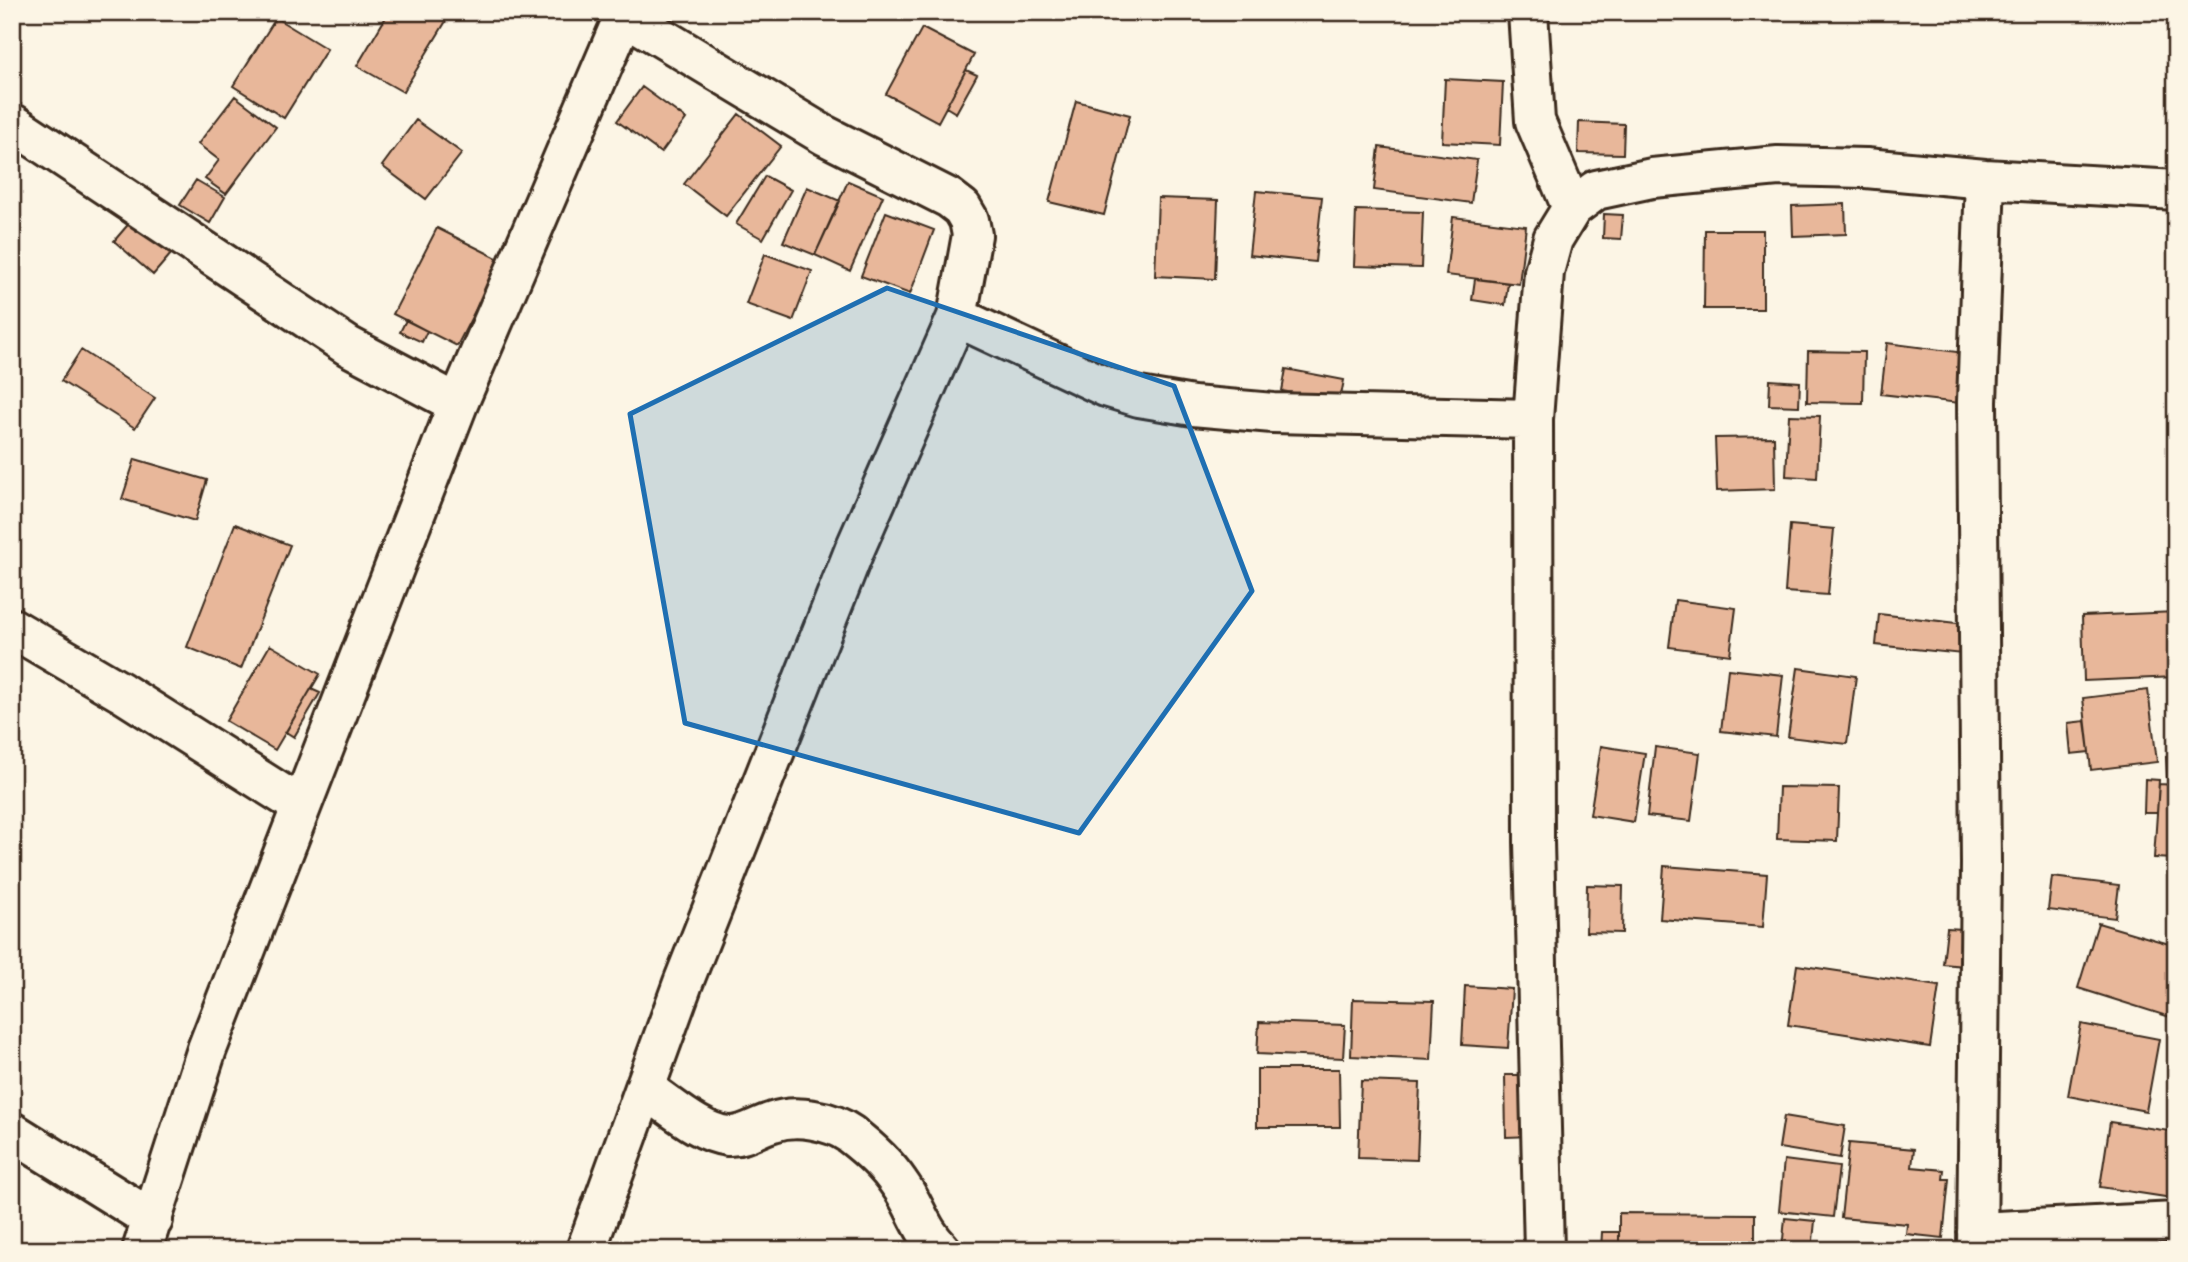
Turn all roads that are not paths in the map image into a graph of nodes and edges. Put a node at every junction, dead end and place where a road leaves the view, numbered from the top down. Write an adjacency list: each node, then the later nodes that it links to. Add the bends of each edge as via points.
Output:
1 (1528, 12): 6 (street, via 1535,121)
2 (621, 14): 7 (street, via 824,135 962,208 972,235); 8 (street)
3 (12, 123): 8 (street, via 348,346)
4 (1985, 179): 5 (street); 6 (street, via 1866,168 1778,166 1652,178 1596,190); 16 (street, via 1977,402 1982,863)
5 (2176, 190)
6 (1572, 208): 9 (street, via 1553,239 1544,272)
7 (957, 317): 9 (street, via 1105,387 1139,397 1273,413); 12 (street, via 854,551)
8 (458, 404): 11 (street)
9 (1533, 419): 19 (street, via 1535,856)
10 (12, 628): 11 (street, via 121,691)
11 (301, 806): 15 (street, via 207,1049)
12 (645, 1089): 17 (street); 18 (street, via 712,1132 727,1136 792,1118 813,1120 848,1133 900,1183 926,1235)
13 (12, 1132): 15 (street)
14 (2176, 1222): 16 (street)
15 (148, 1235)
16 (1977, 1241)
17 (586, 1250)
18 (942, 1250)
19 (1544, 1250)

